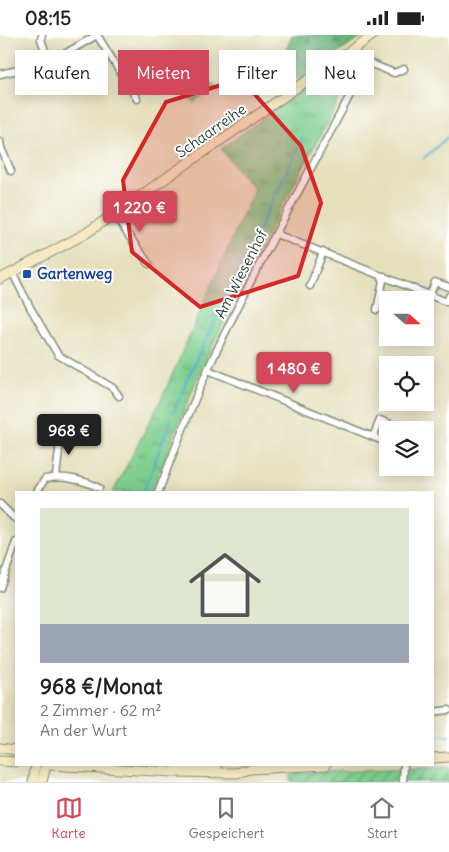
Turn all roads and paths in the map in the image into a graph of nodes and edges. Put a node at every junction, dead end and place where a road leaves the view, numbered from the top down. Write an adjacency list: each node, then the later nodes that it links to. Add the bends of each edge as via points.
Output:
1 (42, 35): 4 (street)
2 (97, 35): 5 (street); 13 (street)
3 (373, 35): 6 (main road, Schaarreihe)
4 (45, 50)
5 (71, 50)
6 (353, 50)
7 (374, 65): 8 (street, via 394,73)
8 (404, 69)
9 (15, 70): 10 (street)
10 (0, 73)
11 (306, 82): 16 (main road, Schaarreihe)
12 (350, 95): 17 (street, Am Wiesenhof)
13 (137, 99)
14 (0, 141): 15 (street)
15 (11, 171)
16 (114, 215): 19 (street); 20 (main road, Schaarreihe, via 82,236)
17 (276, 233): 18 (street); 30 (street, Am Wiesenhof)
18 (323, 252): 21 (street); 23 (street)
19 (149, 264)
20 (12, 272): 22 (main road, Schaarreihe); 31 (street, via 58,355 113,388)
21 (384, 277): 25 (street); 29 (street)
22 (0, 279)
23 (310, 286)
24 (449, 287): 26 (street, via 436,282)
25 (420, 291)
26 (432, 291)
27 (449, 296): 28 (street, via 447,302)
28 (434, 297)
29 (377, 310)
30 (208, 370): 34 (street); 39 (street, Am Wiesenhof)
31 (119, 397)
32 (379, 423): 34 (street)
33 (61, 432): 36 (street)
34 (374, 437): 35 (street)
35 (379, 439)
36 (56, 477): 37 (street, via 90,483); 38 (street, via 45,479)
37 (99, 488)
38 (37, 491)
39 (159, 491)
40 (0, 504): 41 (street)
41 (15, 518)
42 (15, 545): 43 (street)
43 (0, 588)
44 (449, 711): 45 (street)
45 (434, 712)
46 (0, 748): 47 (main road)
47 (15, 750)
48 (449, 757): 49 (main road)
49 (434, 758)
50 (0, 761): 51 (main road)
51 (15, 763)
52 (36, 766): 59 (main road)
53 (48, 766): 60 (main road)
54 (115, 766): 57 (main road)
55 (311, 766): 58 (main road, via 250,769 237,773)
56 (404, 766): 61 (street)
57 (182, 767): 58 (main road)
58 (196, 768)
59 (33, 782)
60 (42, 782)
61 (403, 782)

